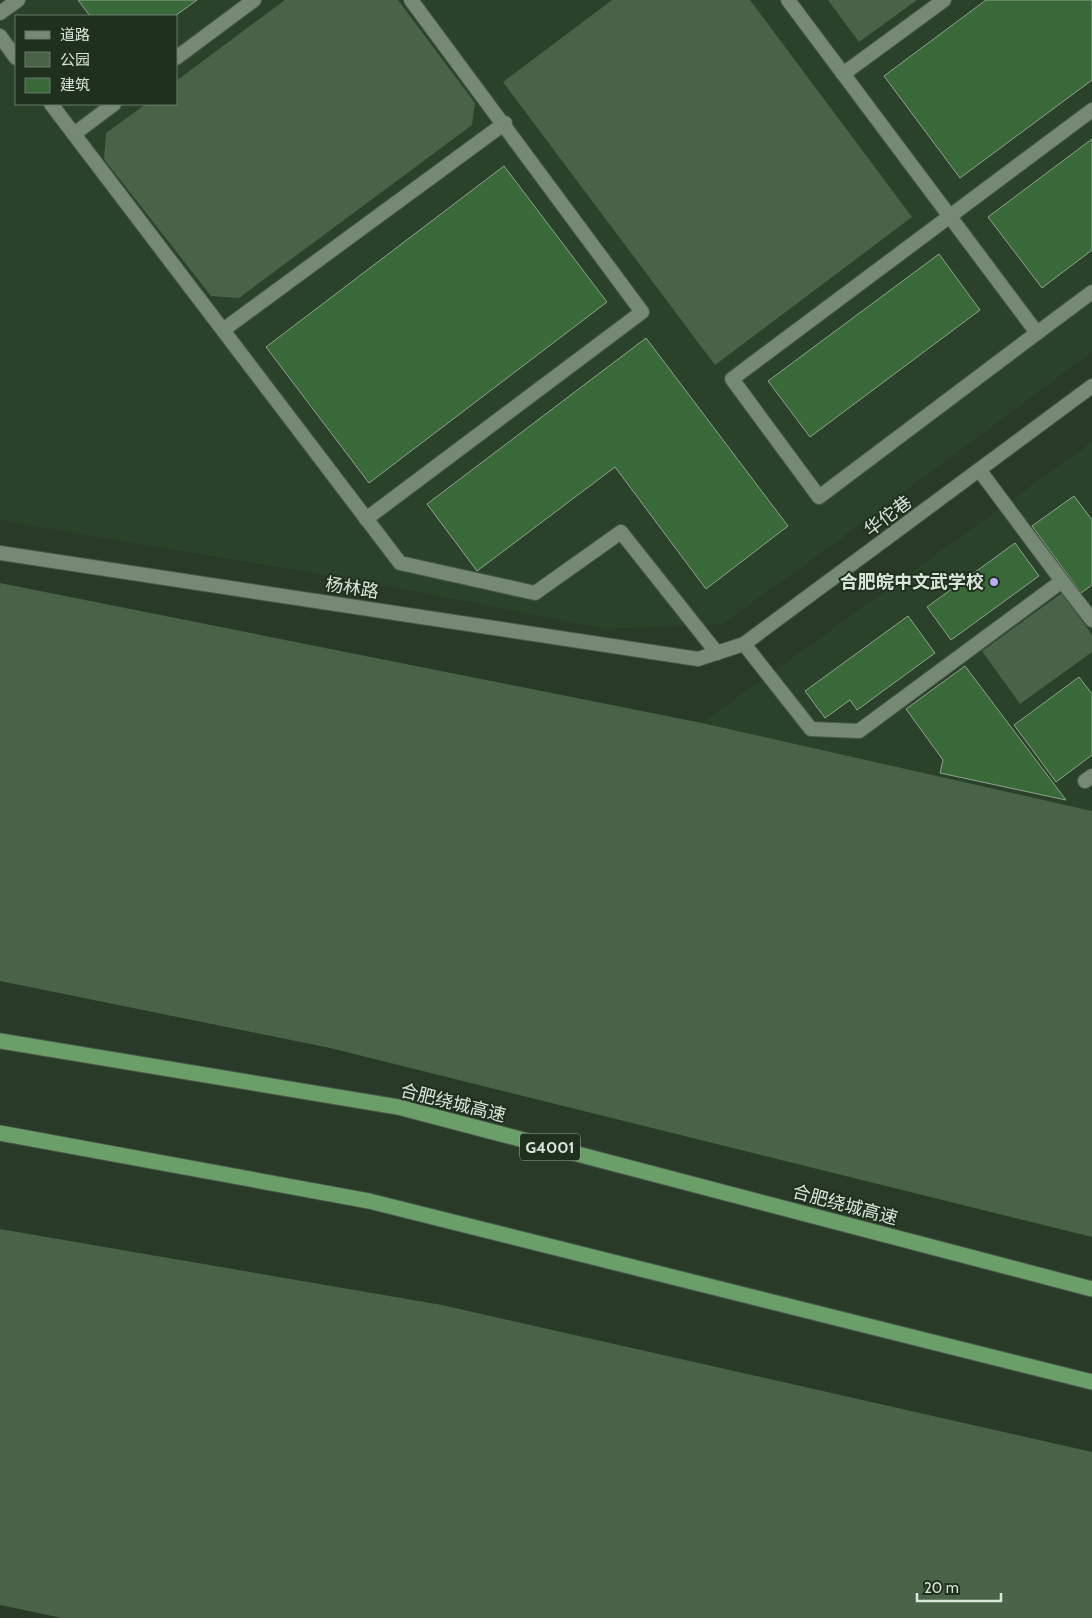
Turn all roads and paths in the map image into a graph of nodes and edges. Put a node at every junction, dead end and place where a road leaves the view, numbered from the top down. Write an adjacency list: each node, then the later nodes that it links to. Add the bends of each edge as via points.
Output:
1 (18, 0): 6 (street)
2 (254, 0): 9 (street)
3 (411, 0): 14 (street)
4 (788, 0): 10 (street)
5 (944, 0): 10 (street)
6 (0, 13)
7 (0, 36): 8 (street)
8 (15, 57)
9 (178, 57)
10 (843, 74): 16 (street)
11 (52, 105): 15 (street)
12 (113, 105): 15 (street)
13 (1092, 110): 16 (street)
14 (505, 123): 18 (street); 22 (street, via 642,312)
15 (74, 134): 18 (street)
16 (950, 217): 19 (street); 19 (street, via 732,379 819,497)
17 (1092, 292): 19 (street)
18 (223, 330): 22 (street)
19 (1037, 333)
20 (1092, 386): 21 (street, 华佗巷)
21 (980, 470): 24 (street); 26 (street, 华佗巷)
22 (366, 519): 27 (street, via 400,563 534,593 621,532)
23 (0, 553): 28 (street, 杨林路)
24 (1062, 581): 25 (street); 26 (street, via 859,731 811,729)
25 (1092, 620)
26 (744, 644): 27 (street, 华佗巷)
27 (717, 653): 28 (street, 华佗巷)
28 (698, 659)
29 (0, 1041): 31 (highway, 合肥绕城高速 / G4001, via 398,1107)
30 (0, 1133): 32 (highway, via 369,1201)
31 (1092, 1289)
32 (1092, 1382)

